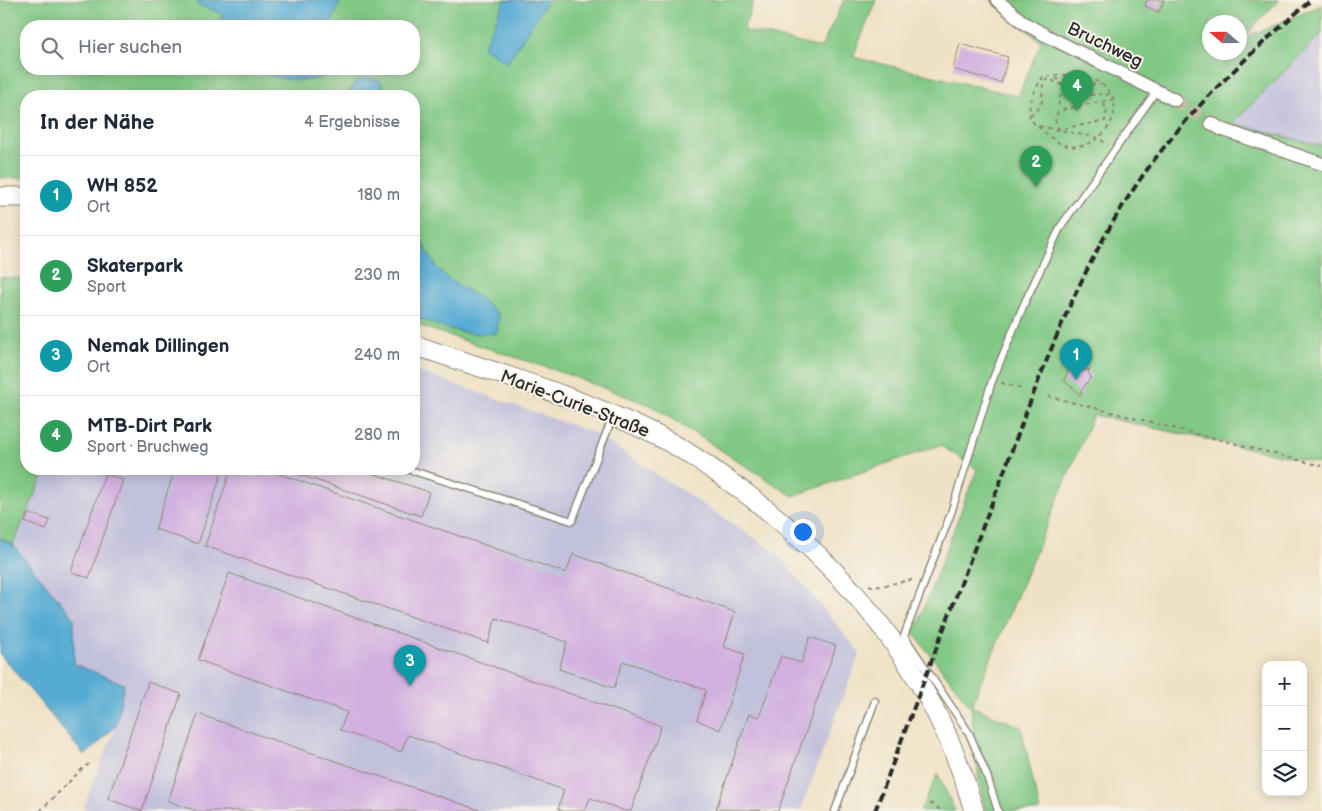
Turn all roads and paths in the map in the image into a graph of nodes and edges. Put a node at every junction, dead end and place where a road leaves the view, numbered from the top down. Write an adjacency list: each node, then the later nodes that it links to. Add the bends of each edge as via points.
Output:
1 (997, 0): 5 (street, Bruchweg, via 1024,23 1047,36)
2 (1055, 75): 3 (path, via 1077,75); 4 (path); 11 (path, via 1043,77 1034,90)
3 (1100, 84): 4 (path); 6 (path)
4 (1062, 85): 11 (path, via 1044,80 1043,101 1039,110)
5 (1157, 89): 8 (street, Bruchweg); 18 (lane)
6 (1111, 94): 7 (path); 10 (path, via 1061,96 1059,105)
7 (1115, 99): 9 (path); 12 (path)
8 (1175, 100)
9 (1102, 102): 10 (path); 13 (path, via 1107,109)
10 (1066, 109): 16 (path, via 1058,112 1055,120)
11 (1030, 114): 15 (path)
12 (1113, 118): 13 (path); 17 (path)
13 (1105, 121): 16 (path)
14 (1211, 122): 19 (street, via 1221,129)
15 (1037, 126): 16 (path); 17 (path, via 1061,144 1074,147)
16 (1059, 129): 17 (path)
17 (1098, 138): 18 (path)
18 (1115, 150): 23 (lane, via 1061,226)
19 (1322, 164)
20 (0, 197): 21 (main road)
21 (20, 197)
22 (420, 347): 26 (main road, Marie-Curie-Straße)
23 (992, 381): 24 (path); 29 (lane, via 951,512)
24 (1023, 389)
25 (1048, 396): 27 (path)
26 (614, 415): 28 (lane, via 572,521); 37 (main road, Marie-Curie-Straße, via 660,437 717,472 775,516 850,588 901,651 930,702)
27 (1322, 466)
28 (420, 473)
29 (925, 578): 30 (path, via 875,587); 38 (lane, via 904,636 969,733)
30 (862, 583)
31 (875, 701): 35 (lane)
32 (92, 762): 34 (path)
33 (930, 803): 36 (path)
34 (40, 811)
35 (835, 811)
36 (942, 811)
37 (974, 811)
38 (998, 811)

